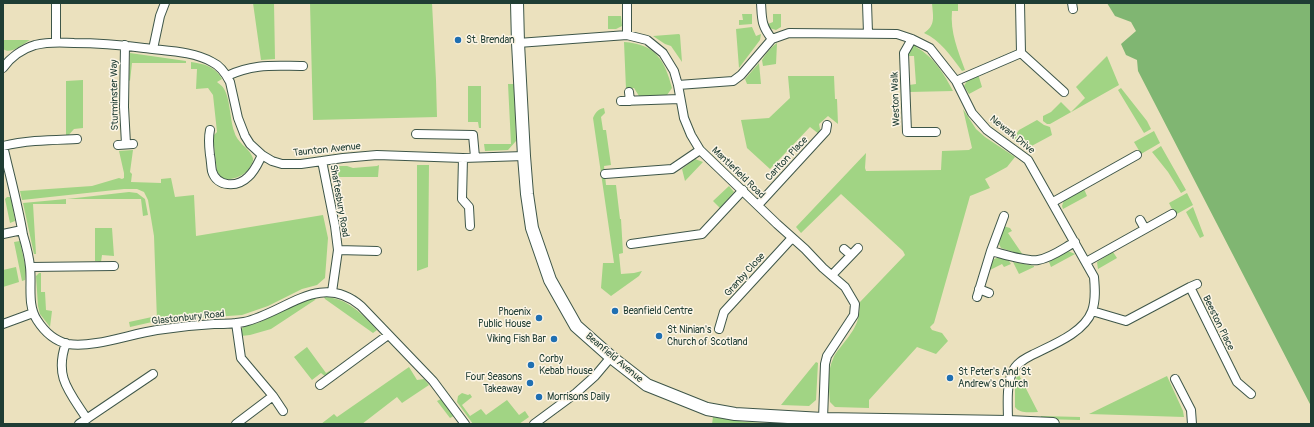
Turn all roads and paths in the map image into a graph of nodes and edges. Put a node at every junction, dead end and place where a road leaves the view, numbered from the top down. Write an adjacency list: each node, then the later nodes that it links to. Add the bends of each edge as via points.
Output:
1 (56, 3): 12 (street)
2 (166, 3): 15 (street, via 160,16)
3 (517, 3): 13 (street, Beanfield Avenue)
4 (628, 3): 9 (street)
5 (761, 3): 10 (street, via 763,25)
6 (867, 3): 8 (street)
7 (1020, 3): 16 (street)
8 (868, 33): 10 (street, Newark Drive, via 790,33); 11 (street, Newark Drive, via 897,34)
9 (627, 35): 13 (street, Mantlefield Road); 22 (street, Mantlefield Road, via 647,40 663,53 674,71)
10 (772, 39): 22 (street, via 733,81)
11 (912, 39): 21 (street, Newark Drive, via 930,48); 30 (street, Weston Walk, via 904,53 907,132)
12 (56, 42): 14 (street, Taunton Avenue); 17 (street, Taunton Avenue, via 35,45)
13 (518, 43): 38 (street, Beanfield Avenue)
14 (125, 45): 15 (street, Taunton Avenue); 33 (street, Sturminster Way)
15 (153, 49): 20 (street, Taunton Avenue, via 205,58 220,67)
16 (1021, 53): 21 (street); 24 (street)
17 (6, 58): 19 (street)
18 (304, 66): 20 (street, via 260,66 243,69)
19 (3, 68)
20 (227, 76): 36 (street, Taunton Avenue, via 240,126 250,144)
21 (956, 81): 44 (street, Newark Drive, via 972,113 988,130 1028,160)
22 (678, 85): 25 (street, Mantlefield Road)
23 (629, 92): 27 (street)
24 (1064, 92)
25 (680, 99): 27 (street); 35 (street, Mantlefield Road, via 684,118)
26 (621, 101): 27 (street)
27 (630, 101)
28 (827, 124): 45 (street, Carlton Place, via 826,131)
29 (210, 130): 36 (street, via 208,136 212,172 220,182 232,184 247,178 254,171)
30 (936, 132)
31 (416, 134): 39 (street, via 473,134)
32 (77, 139): 34 (street, via 36,140)
33 (126, 144)
34 (3, 146): 51 (street, Glastonbury Road)
35 (700, 150): 42 (street, via 672,169); 43 (street, Mantlefield Road)
36 (262, 155): 41 (street, Taunton Avenue, via 282,164)
37 (1137, 155): 44 (street)
38 (524, 156): 39 (street, Taunton Avenue); 75 (street, Beanfield Avenue, via 532,228 546,270 576,326)
39 (475, 157): 40 (street, Taunton Avenue)
40 (463, 158): 41 (street, Taunton Avenue, via 377,156); 49 (street, via 462,199 469,207)
41 (322, 161): 57 (street, Shaftesbury Road)
42 (605, 174)
43 (743, 190): 45 (street, Mantlefield Road); 55 (street, via 702,234)
44 (1053, 202): 54 (street, Newark Drive)
45 (758, 205): 53 (street, Mantlefield Road)
46 (1172, 214): 50 (street)
47 (1004, 216): 59 (street)
48 (1140, 220): 50 (street)
49 (470, 226)
50 (1145, 229): 60 (street)
51 (22, 230): 52 (street); 62 (street, Glastonbury Road)
52 (3, 234)
53 (792, 238): 63 (street, Mantlefield Road); 72 (street, Granby Close, via 724,312)
54 (1075, 242): 59 (street, via 1036,260); 60 (street, Newark Drive)
55 (631, 244)
56 (858, 248): 63 (street, via 848,252)
57 (338, 250): 58 (street); 66 (street, Shaftesbury Road)
58 (378, 251)
59 (991, 251): 67 (street, via 978,293)
60 (1086, 262): 68 (street, Newark Drive, via 1094,277 1095,295)
61 (114, 266): 62 (street)
62 (30, 267): 69 (street, Glastonbury Road)
63 (832, 275): 82 (street, Mantlefield Road, via 845,287 855,304 854,316 827,356)
64 (1198, 284): 65 (street)
65 (1190, 288): 68 (street, via 1126,322); 79 (street, Beeston Place, via 1237,382)
66 (332, 292): 70 (street, Glastonbury Road, via 307,294 264,315); 73 (street, Glastonbury Road, via 354,299)
67 (989, 292)
68 (1092, 311): 86 (street, Newark Drive, via 1077,332 1015,367 1009,380)
69 (34, 313): 71 (street); 74 (street, Glastonbury Road, via 44,330)
70 (236, 323): 74 (street, Glastonbury Road, via 184,326 90,344); 80 (street, via 241,358)
71 (3, 324)
72 (719, 329)
73 (388, 335): 78 (street); 87 (street, Glastonbury Road, via 433,381)
74 (66, 343): 83 (street, via 61,359 62,377)
75 (611, 358): 84 (street, Beanfield Avenue, via 647,386 707,409); 90 (street, via 576,393)
76 (148, 375): 83 (street)
77 (1175, 379): 92 (street, via 1191,410)
78 (320, 385)
79 (1251, 394)
80 (273, 396): 81 (street); 89 (street)
81 (283, 411)
82 (823, 418): 84 (street, Beanfield Avenue); 85 (street, Beanfield Avenue)
83 (87, 419): 88 (street)
84 (772, 420)
85 (905, 422): 86 (street, Beanfield Avenue)
86 (1008, 422): 91 (street, Beanfield Avenue)
87 (463, 423)
88 (79, 424)
89 (236, 424)
90 (534, 424)
91 (1053, 424)
92 (1192, 424)

